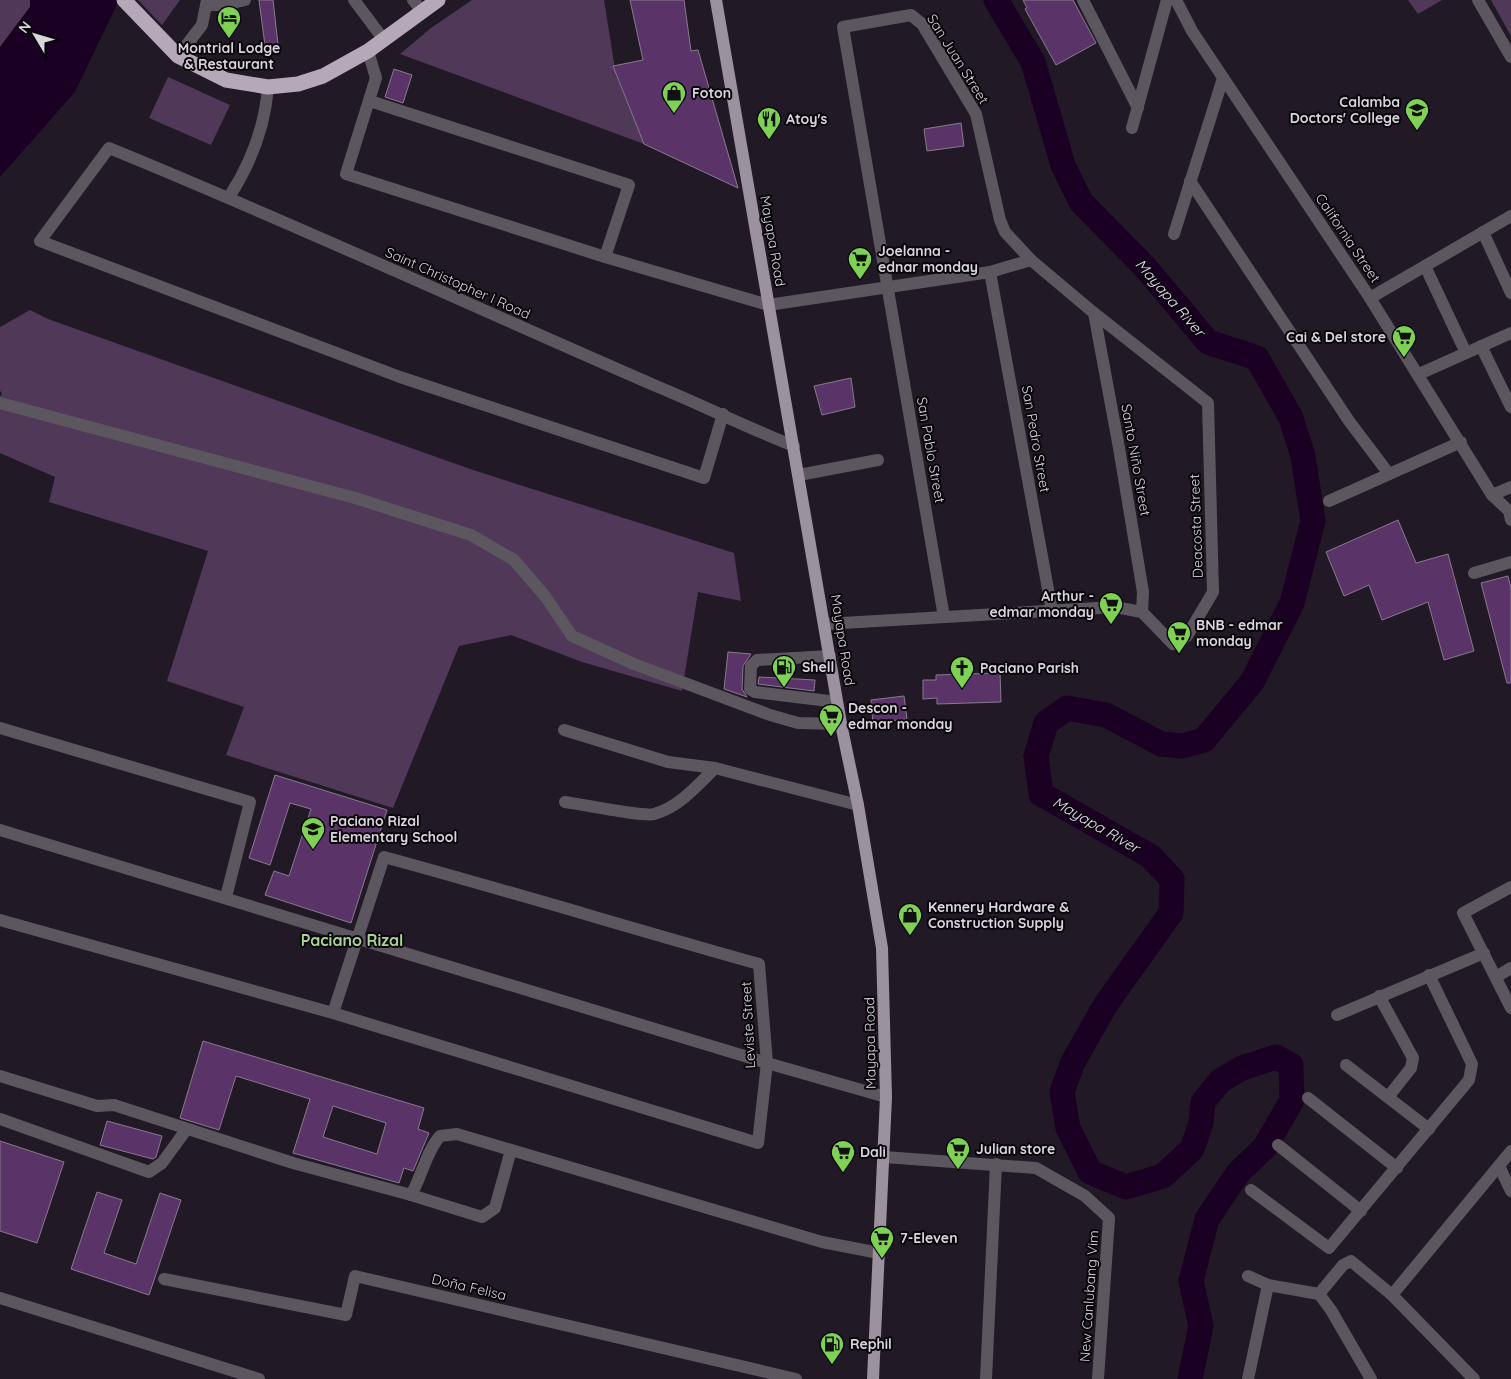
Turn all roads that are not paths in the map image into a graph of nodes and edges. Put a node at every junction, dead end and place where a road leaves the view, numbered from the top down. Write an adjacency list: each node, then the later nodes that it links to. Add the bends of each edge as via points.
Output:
1 (124, 0): 14 (highway)
2 (245, 0): 10 (street, via 224,5)
3 (354, 0): 12 (street)
4 (438, 0): 11 (highway)
5 (716, 0): 33 (main road, Mayapa Road)
6 (1083, 0): 19 (street)
7 (1167, 0): 19 (street)
8 (1176, 0): 16 (street, California Street)
9 (1478, 0): 15 (street)
10 (206, 2): 14 (street, via 202,25)
11 (418, 5): 12 (highway)
12 (384, 40): 13 (highway)
13 (368, 51): 17 (highway, via 323,76 298,84); 18 (street, via 376,78)
14 (178, 56): 17 (highway, via 226,80)
15 (1511, 57)
16 (1223, 78): 21 (street); 32 (street, California Street)
17 (268, 87): 22 (street, via 266,112 255,147)
18 (370, 100): 26 (street, via 629,185); 26 (street, via 346,174)
19 (1138, 108): 20 (street)
20 (1132, 128)
21 (1190, 181): 25 (street); 45 (street, via 1349,421)
22 (229, 197): 41 (street, Saint Christopher I Road, via 482,311); 41 (street, Saint Christopher I Road, via 109,148 40,241 400,377 704,478)
23 (1511, 216): 24 (street)
24 (1483, 232): 28 (street); 31 (street)
25 (1174, 234)
26 (605, 257): 33 (street)
27 (1031, 260): 29 (street); 30 (street, San Juan Street, via 1005,232 976,114 922,24 911,15 843,27); 34 (street, Deacosta Street)
28 (1425, 266): 32 (street); 37 (street)
29 (990, 272): 30 (street); 53 (street, San Pedro Street)
30 (888, 288): 33 (street); 55 (street, San Pablo Street)
31 (1511, 293)
32 (1370, 298): 38 (street, California Street)
33 (768, 305): 43 (main road, Mayapa Road)
34 (1094, 314): 54 (street, Santo Niño Street, via 1120,448 1143,592); 54 (street, Deacosta Street, via 1208,403 1213,592 1187,636 1174,644)
35 (1511, 332): 36 (street)
36 (1481, 346): 37 (street); 40 (street)
37 (1466, 353): 38 (street)
38 (1419, 374): 42 (street, California Street)
39 (0, 403): 59 (street, via 336,493 471,535 514,560 545,596 572,636 634,664 770,715 798,723)
40 (1511, 407)
41 (723, 414): 43 (street, Saint Christopher I Road)
42 (1461, 442): 45 (street); 48 (street, California Street)
43 (794, 446): 46 (main road, Mayapa Road)
44 (878, 460): 46 (street)
45 (1389, 474): 49 (street)
46 (799, 475): 56 (main road, Mayapa Road)
47 (1511, 487): 48 (street)
48 (1492, 495): 50 (street, California Street, via 1509,511)
49 (1329, 501)
50 (1511, 520)
51 (1511, 562): 52 (street)
52 (1474, 573)
53 (1052, 611): 54 (street, via 1115,607); 55 (street)
54 (1142, 612)
55 (944, 616): 56 (street)
56 (825, 624): 57 (main road, Mayapa Road)
57 (830, 656): 58 (main road, Mayapa Road); 58 (street, via 757,660 751,666 750,689)
58 (838, 702): 59 (main road, Mayapa Road)
59 (841, 724): 64 (main road, Mayapa Road)
60 (0, 728): 67 (street, via 250,802)
61 (564, 730): 62 (street, via 668,762)
62 (716, 768): 63 (street, via 672,806 652,815); 64 (street)
63 (565, 802)
64 (858, 805): 81 (main road, Mayapa Road, via 882,948)
65 (0, 830): 67 (street)
66 (1511, 887): 70 (street, via 1463,913)
67 (226, 897): 69 (street)
68 (0, 920): 76 (street)
69 (358, 938): 76 (street); 78 (street); 78 (street, Leviste Street, via 384,857 527,895 759,964)
70 (1484, 953): 72 (street); 73 (street)
71 (1511, 968): 73 (street)
72 (1429, 975): 74 (street); 85 (street, via 1472,1064 1469,1080)
73 (1496, 977): 75 (street)
74 (1379, 996): 77 (street); 82 (street, via 1413,1058 1411,1068)
75 (1511, 1008)
76 (333, 1013): 78 (street, Leviste Street, via 758,1143)
77 (1337, 1015)
78 (768, 1063): 81 (street)
79 (1346, 1066): 82 (street)
80 (0, 1076): 86 (street, via 98,1106 114,1105)
81 (886, 1096): 90 (main road, Mayapa Road)
82 (1388, 1097): 85 (street)
83 (1308, 1098): 93 (street)
84 (0, 1119): 86 (street, via 149,1172 162,1163)
85 (1429, 1129): 93 (street)
86 (186, 1130): 96 (street)
87 (1278, 1145): 97 (street)
88 (511, 1150): 96 (street, via 457,1134 440,1136 433,1144); 96 (street, via 495,1208 482,1217); 98 (street, via 822,1242)
89 (1511, 1151): 92 (street)
90 (884, 1157): 91 (street, New Canlubang Vim); 98 (main road, Mayapa Road)
91 (996, 1164): 108 (street); 109 (street, New Canlubang Vim, via 1036,1168 1085,1196 1109,1218)
92 (1499, 1166): 95 (street); 103 (street)
93 (1397, 1168): 97 (street)
94 (1251, 1190): 97 (street, via 1327,1247 1331,1247)
95 (1511, 1191)
96 (411, 1194)
97 (1361, 1211)
98 (878, 1253): 107 (main road, Mayapa Road)
99 (1248, 1276): 101 (street)
100 (164, 1280): 106 (street, Doña Felisa, via 346,1316 355,1276)
101 (1268, 1285): 102 (street); 110 (street)
102 (1318, 1294): 103 (street, via 1343,1264 1351,1262); 111 (street, via 1331,1310)
103 (1392, 1295): 112 (street)
104 (0, 1298): 105 (street)
105 (259, 1379)
106 (796, 1379)
107 (873, 1379)
108 (986, 1379)
109 (1098, 1379)
110 (1248, 1379)
111 (1371, 1379)
112 (1474, 1379)

